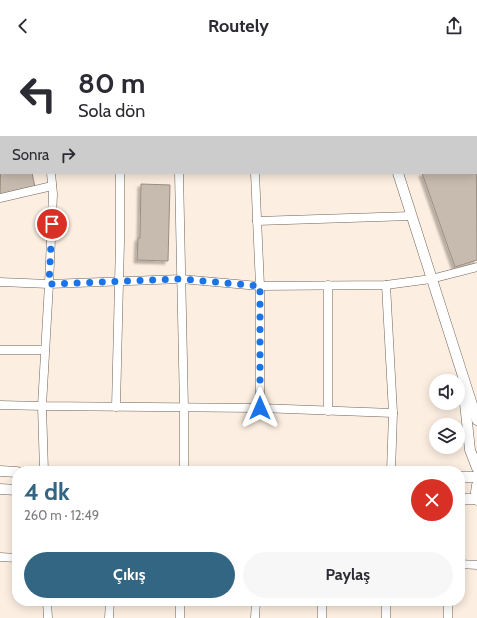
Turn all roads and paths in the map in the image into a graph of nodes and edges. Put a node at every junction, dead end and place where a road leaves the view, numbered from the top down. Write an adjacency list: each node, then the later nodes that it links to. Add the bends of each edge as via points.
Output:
1 (51, 174): 6 (street)
2 (120, 174): 13 (street)
3 (178, 174): 11 (street)
4 (255, 174): 9 (street)
5 (398, 174): 8 (street)
6 (52, 186): 7 (street); 15 (street)
7 (0, 198)
8 (411, 216): 9 (street); 12 (street)
9 (257, 221): 18 (street)
10 (477, 267): 12 (street)
11 (181, 279): 13 (street); 18 (street); 27 (street)
12 (432, 279): 17 (street); 21 (street)
13 (119, 281): 15 (street); 26 (street)
14 (0, 282): 15 (street)
15 (49, 284): 20 (street)
16 (328, 285): 17 (street); 18 (street); 29 (street)
17 (386, 285): 30 (street)
18 (260, 286): 28 (street)
19 (0, 350): 20 (street)
20 (45, 350): 25 (street)
21 (462, 374)
22 (465, 384): 31 (street)
23 (465, 399): 35 (street, via 470,450)
24 (0, 405): 25 (street)
25 (42, 406): 26 (street); 32 (street)
26 (116, 407): 27 (street)
27 (184, 408): 28 (street); 33 (street)
28 (260, 408): 29 (street)
29 (328, 411): 30 (street)
30 (393, 413): 34 (street)
31 (477, 420)
32 (44, 466)
33 (184, 466)
34 (390, 466)
35 (477, 468)
36 (0, 471): 37 (street)
37 (12, 472)
38 (465, 477): 39 (street)
39 (477, 477)
40 (477, 485): 44 (street)
41 (0, 489): 42 (street)
42 (12, 490)
43 (465, 499): 44 (street)
44 (477, 499)
45 (0, 557): 46 (street)
46 (12, 558)
47 (465, 564): 48 (street)
48 (477, 565)
49 (47, 606): 56 (street)
50 (110, 606): 57 (street)
51 (180, 606): 58 (street)
52 (256, 606): 59 (street)
53 (322, 606): 60 (street)
54 (386, 606): 61 (street)
55 (448, 606): 62 (street)
56 (48, 618)
57 (110, 618)
58 (180, 618)
59 (255, 618)
60 (322, 618)
61 (386, 618)
62 (448, 618)

